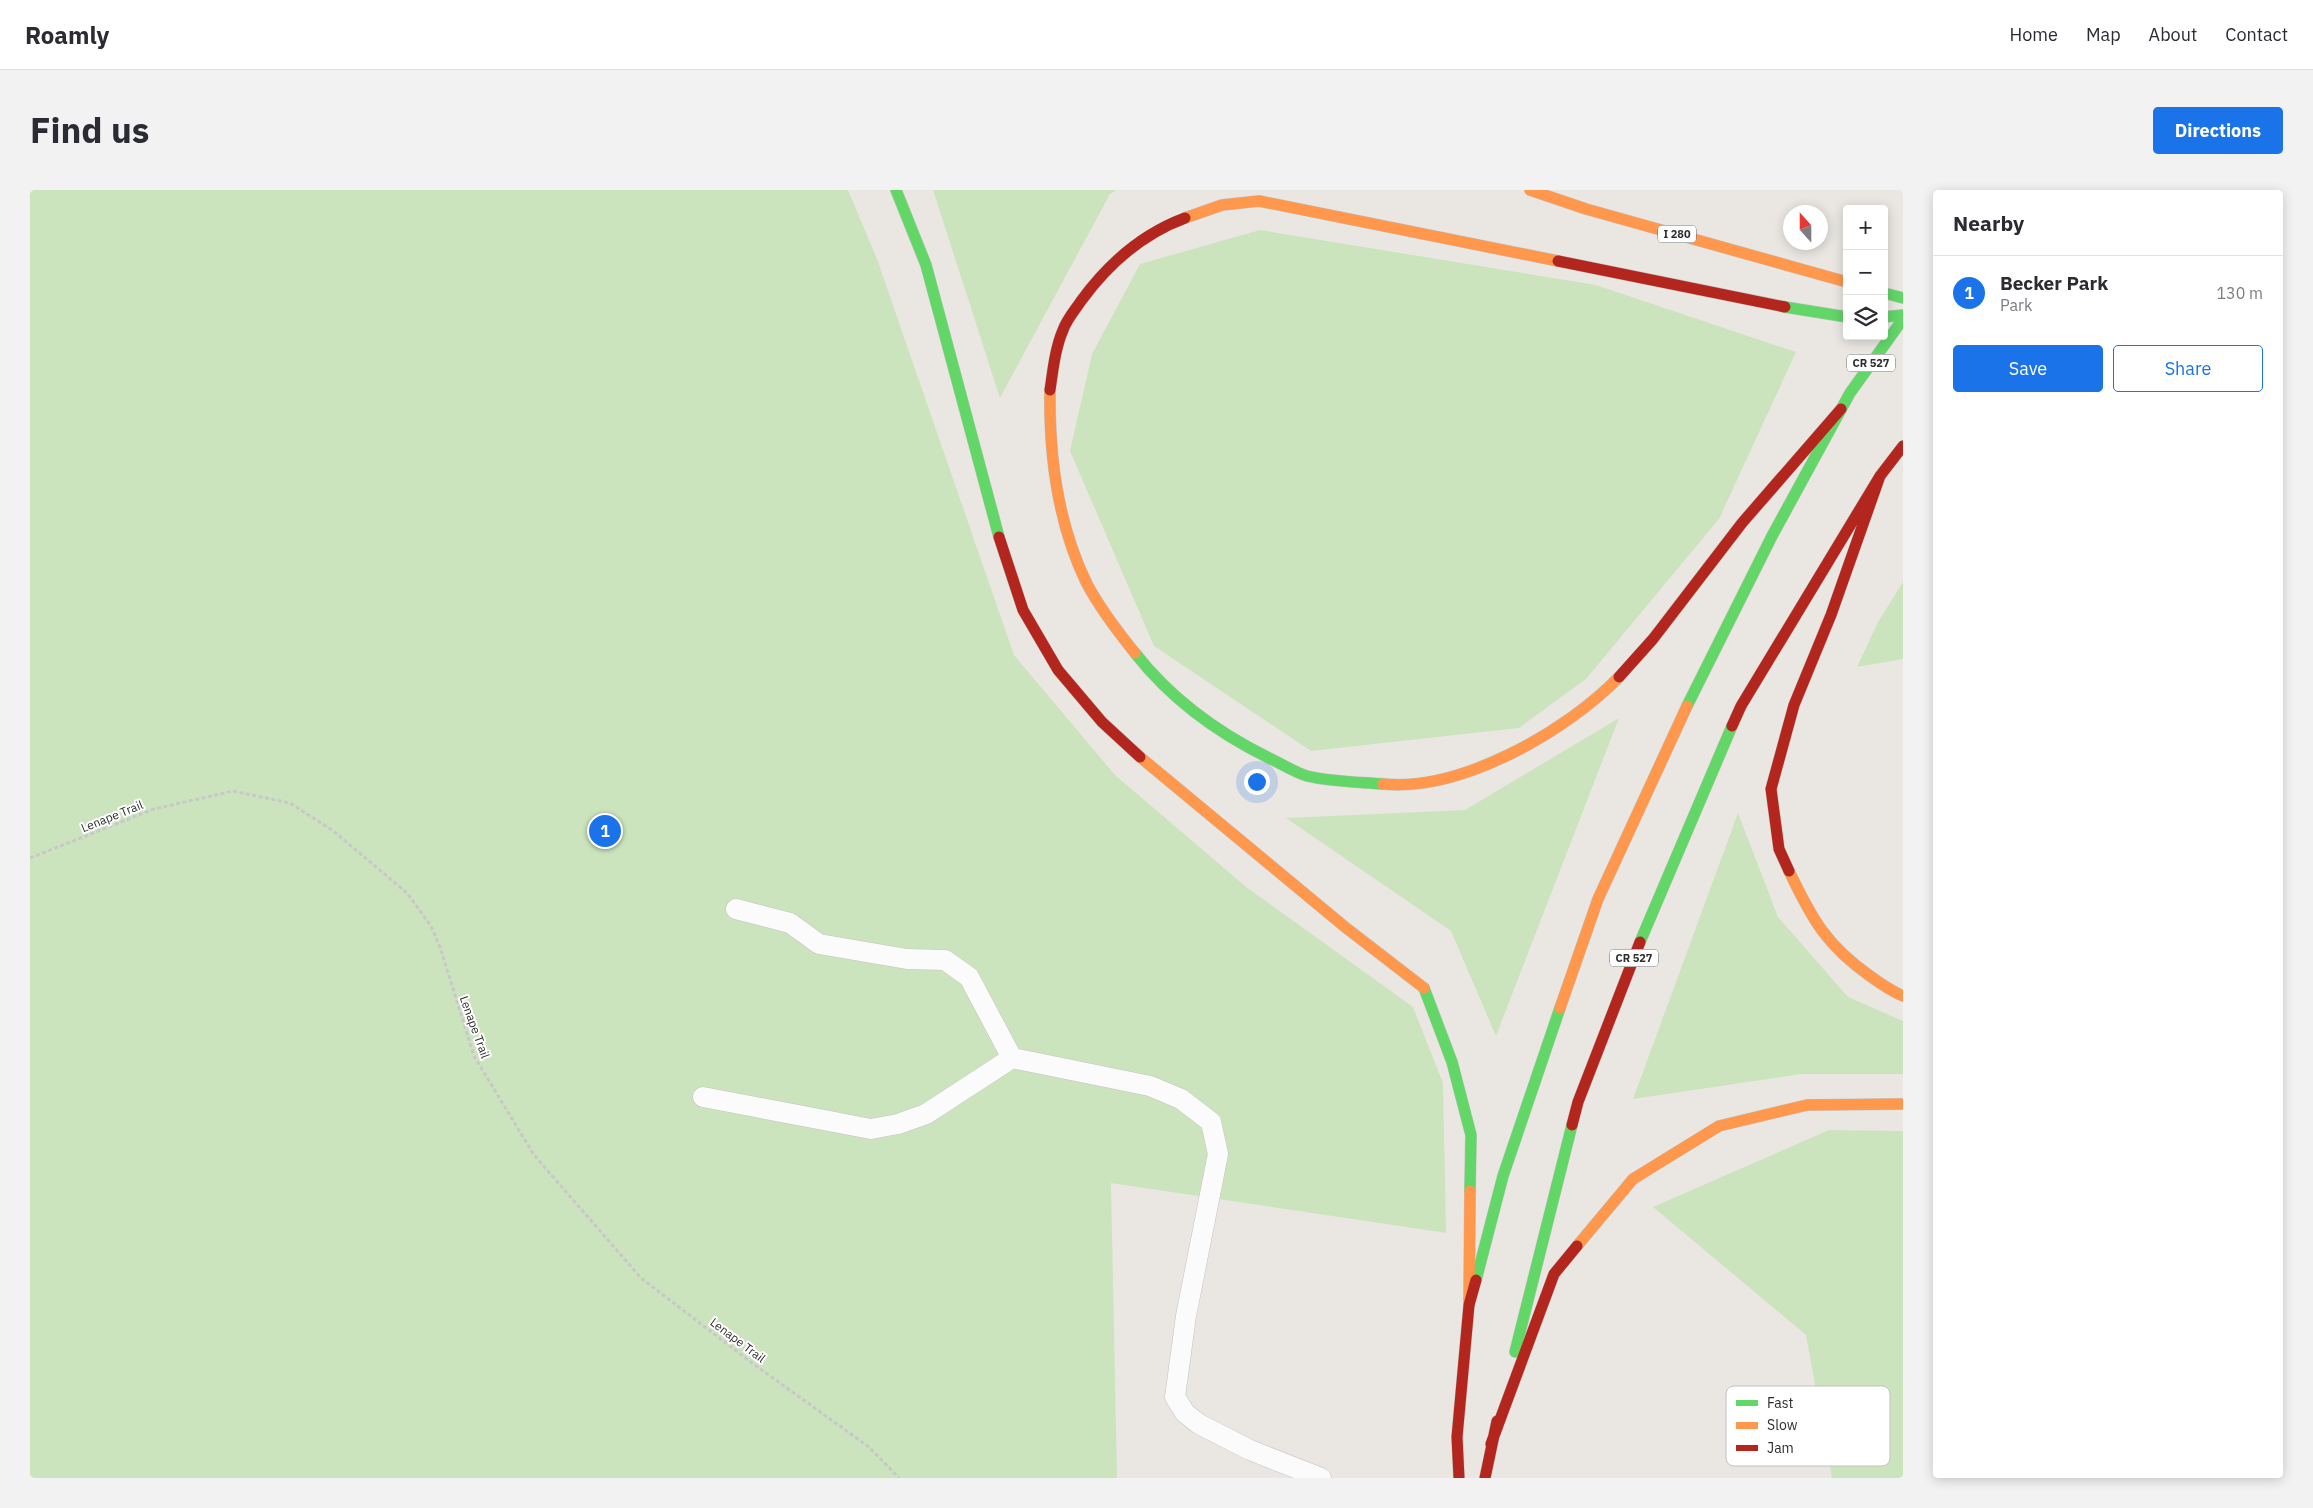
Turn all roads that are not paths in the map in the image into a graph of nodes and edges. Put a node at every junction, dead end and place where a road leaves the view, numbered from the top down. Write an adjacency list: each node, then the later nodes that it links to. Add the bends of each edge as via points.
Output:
1 (896, 190): 17 (main road, via 926,265 1004,554 1023,610 1058,670 1102,722 1156,771 1424,988 1452,1062 1470,1135)
2 (1530, 190): 3 (main road, I 280, via 1586,209)
3 (1843, 281)
4 (1888, 293): 5 (main road)
5 (1903, 298)
6 (1843, 316): 9 (main road, via 1259,201 1224,204 1179,220 1141,240 1113,263 1086,293 1063,328 1052,368 1050,428 1068,538 1087,584 1125,643 1171,694 1233,740 1301,774 1401,785 1475,767 1523,746 1565,723 1607,688 1650,644 1730,538)
7 (1888, 317): 8 (main road)
8 (1903, 317): 9 (main road, CR 527)
9 (1841, 409): 17 (main road, CR 527, via 1772,536 1685,710 1598,899 1503,1176)
10 (1903, 446): 11 (main road, CR 527)
11 (1880, 476): 13 (main road, via 1831,615 1794,705 1771,789 1780,849 1806,906 1826,938 1853,964); 18 (main road, CR 527, via 1741,706 1650,917 1578,1102)
12 (736, 909): 14 (lane, via 790,923 819,944 907,959 945,960 969,977)
13 (1903, 996)
14 (1012, 1058): 15 (lane, via 926,1114 871,1129); 19 (lane, via 1150,1086 1180,1099 1211,1122 1218,1154 1186,1316 1175,1396 1184,1413 1199,1424 1250,1450)
15 (703, 1097)
16 (1903, 1104): 18 (main road, via 1807,1105 1719,1126 1633,1179 1554,1274)
17 (1469, 1305): 20 (main road, CR 527, via 1457,1438)
18 (1492, 1444): 21 (main road, CR 527)
19 (1322, 1478)
20 (1459, 1478)
21 (1485, 1478)

